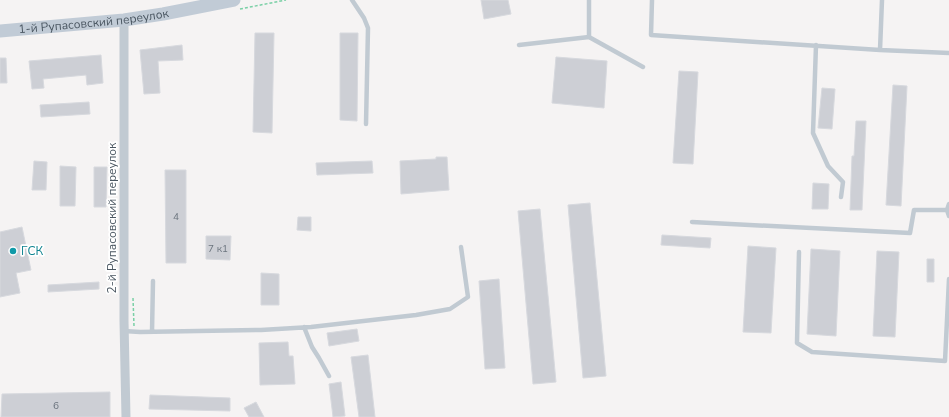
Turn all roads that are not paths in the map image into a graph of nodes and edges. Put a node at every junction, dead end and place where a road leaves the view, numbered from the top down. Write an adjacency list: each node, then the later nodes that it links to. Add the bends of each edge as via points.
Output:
1 (352, 0): 14 (lane, via 368,28)
2 (589, 0): 8 (lane)
3 (652, 0): 10 (lane, via 651,35)
4 (882, 0): 11 (lane)
5 (236, 5): 6 (street, 1-й Рупасовский переулок)
6 (124, 20): 7 (street, 1-й Рупасовский переулок); 25 (street, 2-й Рупасовский переулок)
7 (0, 31)
8 (589, 37): 9 (lane); 13 (lane)
9 (519, 45)
10 (816, 45): 11 (lane); 15 (lane, via 813,134 828,166 843,182)
11 (880, 50): 12 (lane)
12 (949, 53)
13 (643, 67)
14 (366, 124)
15 (842, 197)
16 (949, 204): 17 (lane)
17 (947, 210): 18 (lane); 19 (lane, via 914,210 910,233)
18 (949, 216)
19 (692, 222)
20 (461, 247): 24 (lane, via 468,297 450,309)
21 (799, 252): 22 (lane, via 797,343 812,352 945,361)
22 (949, 279)
23 (153, 281): 26 (lane)
24 (304, 327): 26 (lane); 27 (lane)
25 (124, 331): 26 (lane); 28 (street, 2-й Рупасовский переулок)
26 (152, 332)
27 (329, 376)
28 (126, 417)

